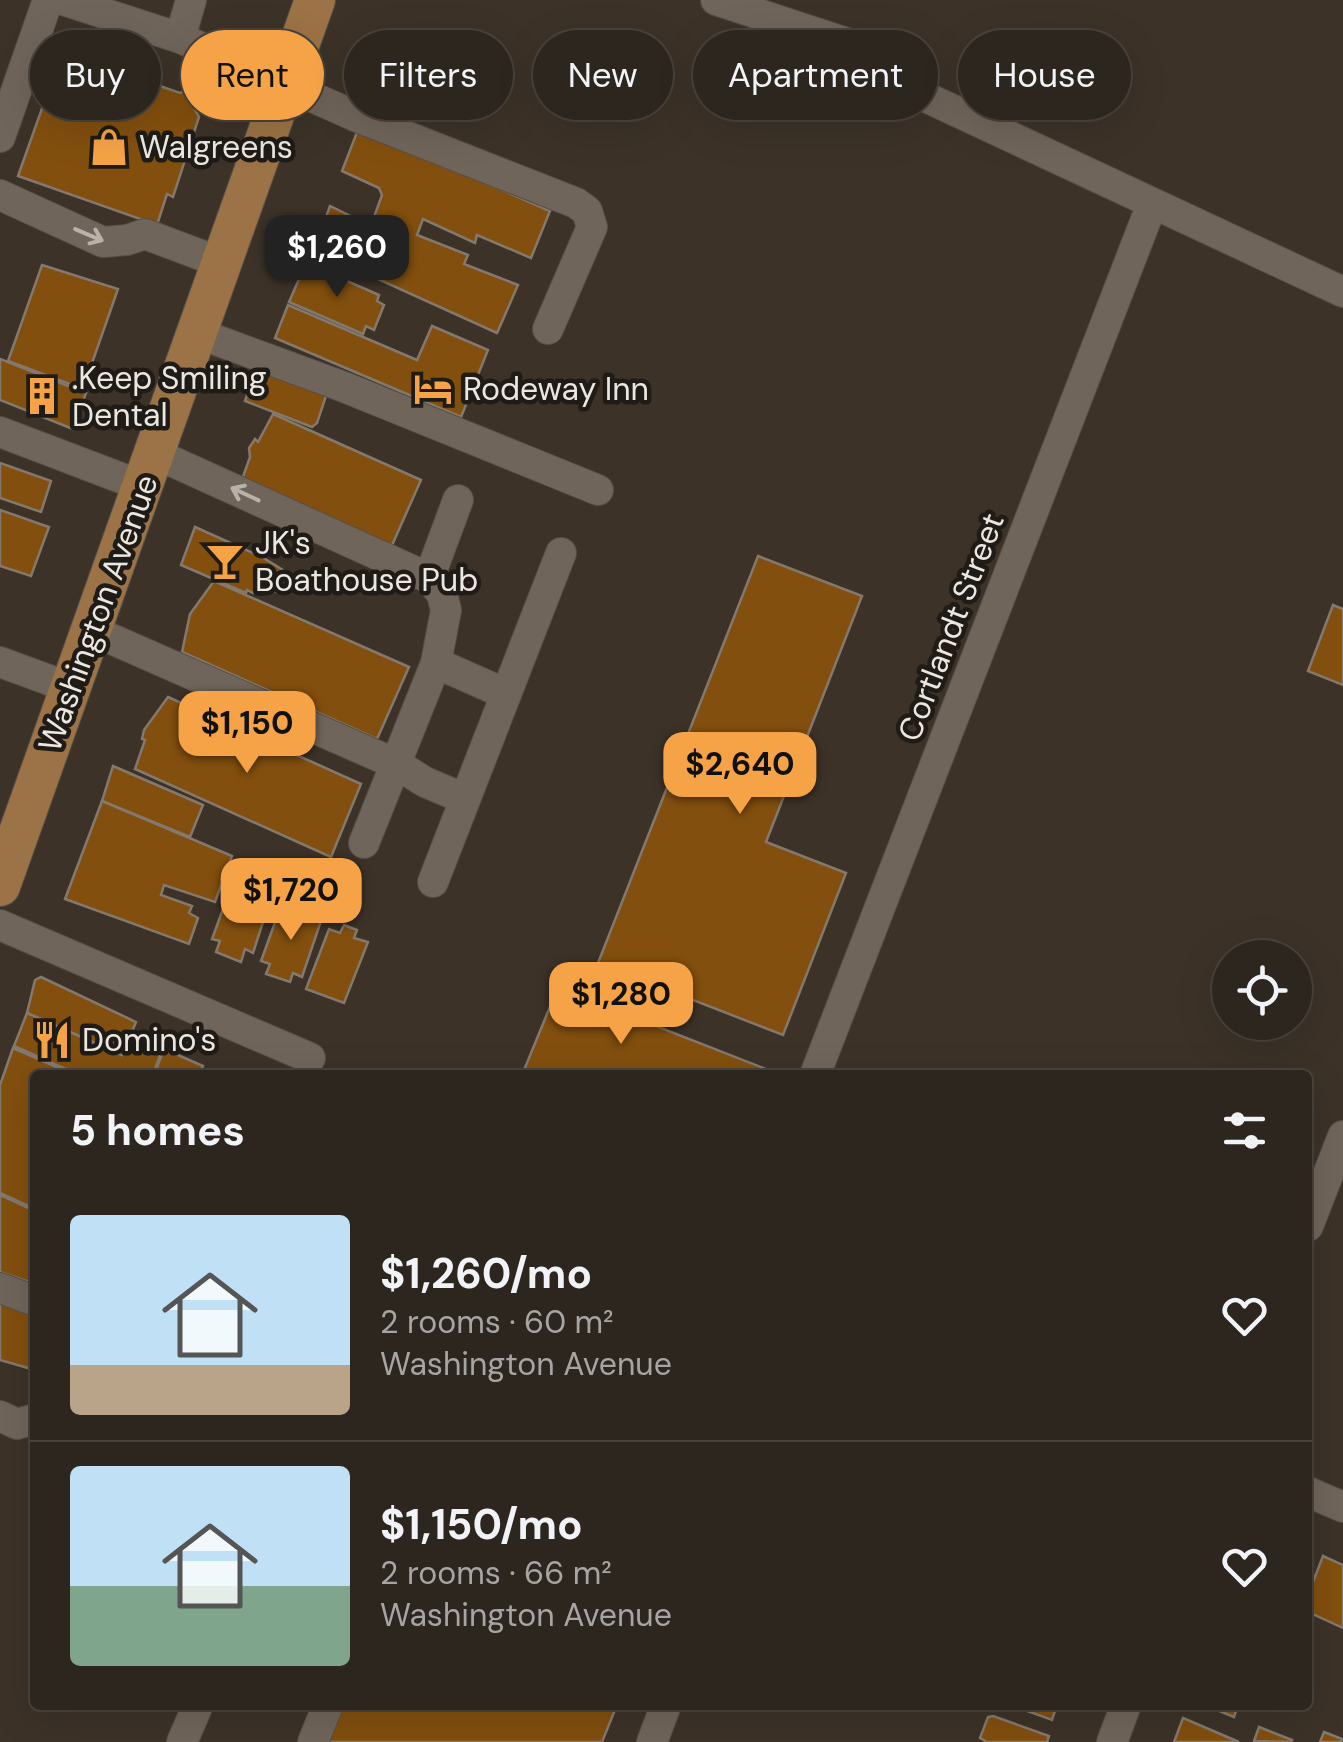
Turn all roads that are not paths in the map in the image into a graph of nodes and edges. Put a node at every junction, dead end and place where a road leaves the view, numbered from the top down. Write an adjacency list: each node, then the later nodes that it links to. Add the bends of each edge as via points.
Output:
1 (48, 0): 12 (street)
2 (63, 0): 8 (street)
3 (191, 0): 8 (street)
4 (315, 0): 6 (main road, Washington Avenue)
5 (722, 1): 7 (street)
6 (304, 30)
7 (808, 30)
8 (180, 38)
9 (324, 102): 17 (street, via 587,211 592,226)
10 (938, 103): 14 (street)
11 (272, 120): 15 (main road, Washington Avenue)
12 (0, 137)
13 (0, 196): 15 (street, one-way to 15, via 103,242 145,234)
14 (1152, 204): 16 (street); 37 (street, Cortlandt Street)
15 (222, 263): 18 (main road, Washington Avenue)
16 (1343, 292)
17 (548, 329)
18 (197, 333): 20 (main road, Washington Avenue); 21 (street)
19 (0, 432): 20 (street)
20 (149, 470): 24 (street, one-way to 20); 25 (main road, Washington Avenue)
21 (598, 490)
22 (458, 500): 24 (street)
23 (561, 553): 29 (street)
24 (429, 578): 27 (street, via 446,610)
25 (91, 630): 28 (main road, Washington Avenue); 30 (street)
26 (0, 662): 28 (street)
27 (436, 663): 29 (street); 30 (street)
28 (71, 688): 34 (main road, Washington Avenue)
29 (506, 694): 31 (street)
30 (396, 764): 31 (street); 32 (street)
31 (466, 799): 33 (street)
32 (364, 842)
33 (433, 882)
34 (0, 886)
35 (0, 926): 36 (street)
36 (310, 1058)
37 (817, 1070)
38 (1343, 1136): 39 (street)
39 (1312, 1216)
40 (0, 1288): 41 (street)
41 (30, 1300)
42 (0, 1416): 43 (street, via 16,1424)
43 (30, 1420)
44 (1312, 1494): 45 (street)
45 (1343, 1507)
46 (196, 1710): 50 (street)
47 (326, 1710): 51 (street)
48 (664, 1710): 52 (street)
49 (1124, 1710): 53 (street)
50 (182, 1742)
51 (313, 1742)
52 (652, 1742)
53 (1112, 1742)

